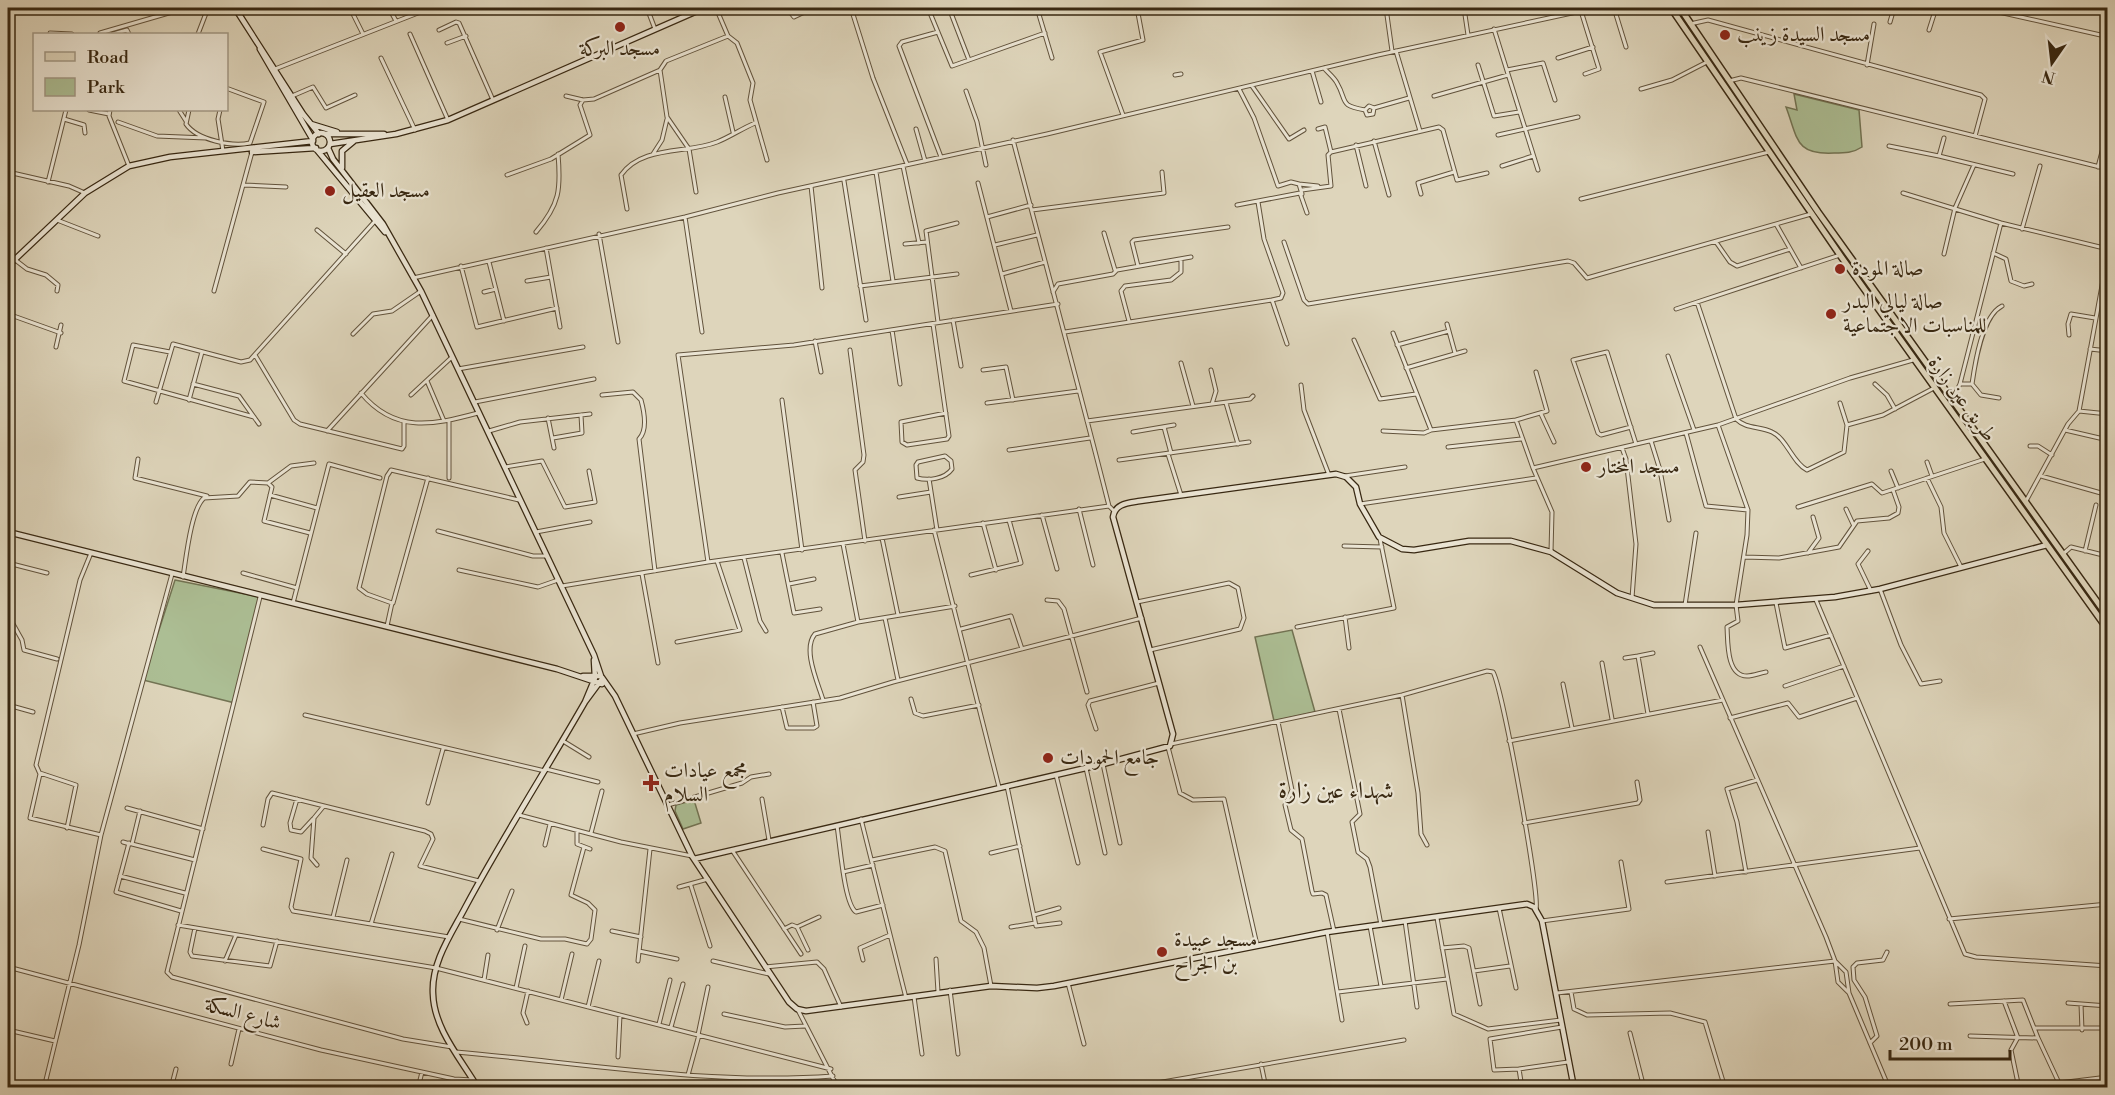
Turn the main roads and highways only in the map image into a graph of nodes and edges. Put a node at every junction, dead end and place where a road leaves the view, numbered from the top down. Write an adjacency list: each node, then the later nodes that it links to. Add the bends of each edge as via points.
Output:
1 (235, 8): 5 (main road)
2 (704, 8): 9 (main road, via 448,120)
3 (1671, 8): 19 (main road, طريق عين زارة, via 1913,360)
4 (1680, 8): 22 (main road, طريق عين زارة)
5 (259, 46): 6 (main road); 11 (main road)
6 (310, 123): 7 (main road); 8 (main road)
7 (322, 134): 8 (main road); 11 (main road); 12 (main road)
8 (346, 134): 9 (main road)
9 (396, 134): 10 (main road)
10 (357, 139): 12 (main road); 15 (main road, via 342,150)
11 (313, 141): 13 (main road); 14 (main road)
12 (329, 146): 13 (main road); 15 (main road)
13 (316, 149): 14 (main road); 16 (main road)
14 (238, 151): 17 (main road, via 170,157 129,166 85,193)
15 (342, 171): 16 (main road)
16 (388, 233): 24 (main road, via 433,315)
17 (8, 266)
18 (8, 532): 26 (main road)
19 (2040, 536): 20 (main road, طريق عين زارة); 21 (main road)
20 (2047, 545): 21 (main road); 23 (main road, طريق عين زارة)
21 (2034, 547): 32 (main road, via 1871,591 1816,600 1685,607 1632,599 1551,552 1512,541 1495,539 1402,549 1379,537 1360,504 1356,487 1346,477 1329,475 1121,505 1114,511 1114,523 1173,734 1170,746)
22 (2108, 617)
23 (2108, 630)
24 (592, 651): 25 (main road); 27 (main road)
25 (595, 674): 26 (main road); 27 (main road); 28 (main road)
26 (583, 676): 28 (main road)
27 (602, 677): 29 (main road); 30 (main road)
28 (594, 681): 29 (main road); 31 (main road)
29 (600, 684): 30 (main road); 31 (main road)
30 (609, 689): 32 (main road)
31 (585, 702): 33 (main road, via 479,881 436,968 434,1004 452,1047)
32 (693, 857): 34 (main road, via 765,968 797,1009 806,1011 950,990 991,986 1037,988 1327,932 1527,904 1542,921)
33 (478, 1087)
34 (1574, 1088)

